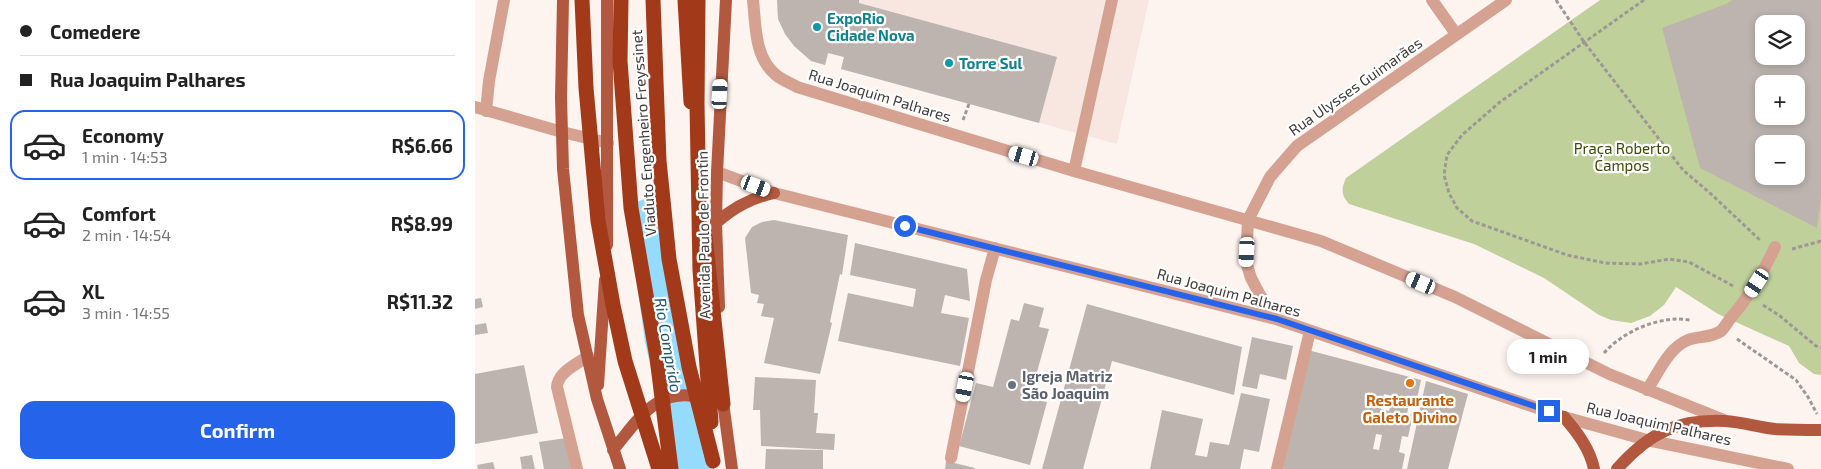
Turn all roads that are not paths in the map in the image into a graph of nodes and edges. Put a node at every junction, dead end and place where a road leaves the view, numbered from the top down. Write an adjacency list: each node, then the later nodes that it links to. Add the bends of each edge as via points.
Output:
1 (504, 0): 15 (street, via 489,81)
2 (563, 0): 16 (main road)
3 (582, 0): 41 (highway, bridge, via 598,221 625,361)
4 (607, 0): 17 (main road)
5 (621, 0): 42 (highway, Viaduto Engenheiro Freyssinet, bridge, via 619,62 631,208 657,358)
6 (653, 0): 38 (highway, Viaduto Engenheiro Freyssinet, bridge, via 659,160 669,259 689,367)
7 (685, 0): 30 (highway, via 695,173 706,242)
8 (698, 0): 38 (highway, bridge, via 700,270)
9 (725, 0): 19 (main road, Avenida Paulo de Frontin)
10 (753, 0): 18 (street, Rua Joaquim Palhares, via 758,46 765,62 776,75 797,87)
11 (1112, 0): 18 (street)
12 (1432, 0): 14 (street)
13 (1506, 0): 14 (street, Rua Ulysses Guimarães)
14 (1456, 34): 21 (street, Rua Ulysses Guimarães, via 1297,146 1270,177)
15 (480, 109): 16 (street)
16 (562, 132): 17 (street); 27 (main road, via 579,315)
17 (608, 142): 29 (main road, via 607,249)
18 (1074, 171): 21 (street, Rua Joaquim Palhares)
19 (717, 172): 20 (street, Rua Joaquim Palhares); 22 (main road, Avenida Paulo de Frontin)
20 (774, 193): 22 (main road, via 742,203); 24 (street, Rua Joaquim Palhares)
21 (1249, 220): 25 (street, via 1246,262 1260,295); 28 (street, Rua Joaquim Palhares, via 1321,241 1455,297)
22 (716, 223): 30 (main road, Avenida Paulo de Frontin)
23 (1775, 247): 28 (street, via 1765,270 1721,331 1680,344)
24 (995, 248): 25 (street, Rua Joaquim Palhares); 36 (street)
25 (1277, 319): 26 (street, Rua Joaquim Palhares)
26 (1310, 331): 31 (street, Rua Joaquim Palhares); 44 (street)
27 (587, 356): 29 (main road); 39 (street, via 557,380)
28 (1647, 390): 32 (street, Rua Joaquim Palhares)
29 (597, 399): 35 (main road)
30 (723, 404): 35 (main road, via 692,396 660,400); 43 (main road, Avenida Paulo de Frontin)
31 (1564, 417): 34 (street, Rua Joaquim Palhares); 45 (main road, via 1577,432)
32 (1726, 421): 33 (main road, via 1774,429); 34 (main road, via 1679,425)
33 (1821, 430)
34 (1647, 440): 37 (street, Rua Joaquim Palhares); 46 (main road)
35 (613, 450): 40 (main road)
36 (951, 458)
37 (1736, 464): 47 (street, Rua Joaquim Palhares)
38 (714, 465)
39 (577, 469)
40 (620, 469)
41 (659, 469)
42 (671, 469)
43 (732, 469)
44 (1277, 469)
45 (1594, 469)
46 (1617, 469)
47 (1788, 469)

